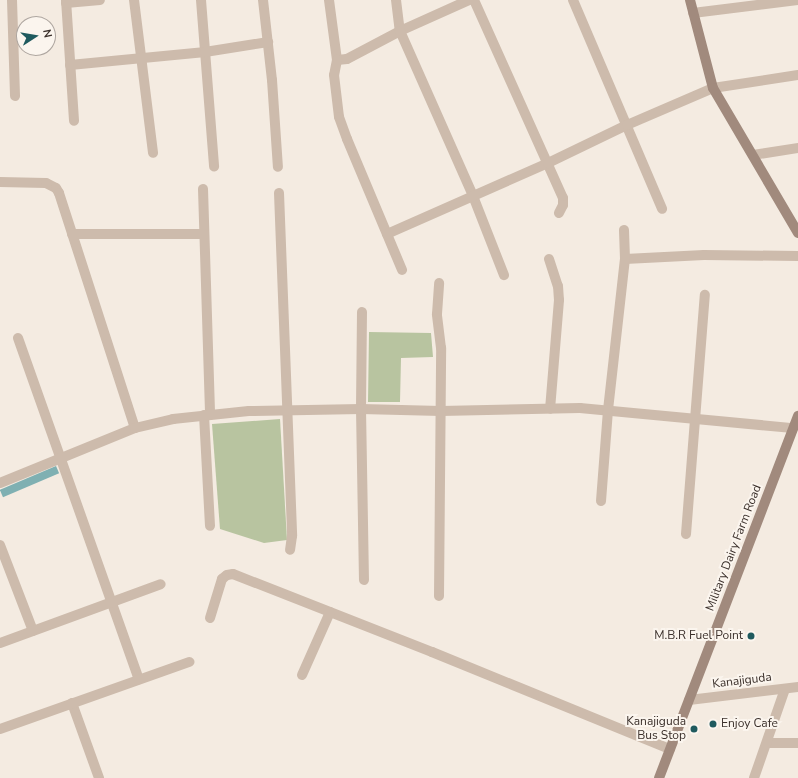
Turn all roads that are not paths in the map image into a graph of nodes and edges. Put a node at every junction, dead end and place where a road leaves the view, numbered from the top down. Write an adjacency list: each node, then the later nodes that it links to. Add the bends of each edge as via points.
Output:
1 (12, 0): 23 (street)
2 (100, 0): 13 (street)
3 (134, 0): 18 (street)
4 (201, 0): 17 (street)
5 (263, 0): 16 (street)
6 (329, 0): 19 (street)
7 (396, 0): 15 (street)
8 (469, 0): 15 (street)
9 (474, 0): 29 (street)
10 (573, 0): 25 (street)
11 (690, 0): 14 (main road)
12 (798, 0): 14 (street)
13 (66, 1): 20 (street)
14 (693, 13): 22 (main road)
15 (400, 31): 19 (street, via 347,59); 35 (street)
16 (268, 42): 17 (street); 31 (street)
17 (205, 52): 18 (street); 30 (street)
18 (142, 58): 20 (street); 27 (street)
19 (336, 60): 42 (street, via 334,75 340,117)
20 (70, 65): 24 (street)
21 (798, 75): 22 (street)
22 (713, 88): 25 (street); 28 (main road)
23 (15, 96)
24 (74, 121)
25 (627, 125): 29 (street); 36 (street)
26 (798, 148): 28 (street)
27 (153, 153)
28 (753, 155): 38 (main road)
29 (548, 163): 35 (street); 37 (street, via 563,198)
30 (214, 166)
31 (278, 167)
32 (0, 182): 40 (street, via 51,184 59,193)
33 (203, 189): 41 (street)
34 (279, 193): 54 (street)
35 (473, 196): 42 (street); 47 (street)
36 (662, 209)
37 (559, 213)
38 (797, 228)
39 (624, 230): 45 (street)
40 (72, 234): 41 (street); 60 (street)
41 (204, 234): 57 (street)
42 (387, 234): 46 (street)
43 (798, 256): 45 (street, via 704,255)
44 (549, 259): 53 (street, via 558,286)
45 (626, 259): 55 (street)
46 (402, 270)
47 (504, 275)
48 (439, 283): 56 (street, via 437,314 441,336)
49 (705, 295): 59 (street)
50 (362, 312): 52 (street)
51 (18, 338): 62 (street)
52 (361, 409): 54 (street); 56 (street); 69 (street)
53 (550, 409): 55 (street); 56 (street)
54 (286, 410): 57 (street); 68 (street, via 292,536)
55 (608, 410): 59 (street); 64 (street)
56 (441, 411): 71 (street)
57 (207, 415): 60 (street, via 173,419); 65 (street)
58 (798, 416): 61 (main road, Military Dairy Farm Road)
59 (695, 418): 61 (street); 66 (street)
60 (135, 428): 62 (street)
61 (793, 428): 82 (main road, Military Dairy Farm Road)
62 (61, 458): 63 (street); 72 (street)
63 (0, 483)
64 (601, 501)
65 (210, 526)
66 (686, 534)
67 (0, 545): 75 (street)
68 (290, 550)
69 (364, 580)
70 (161, 584): 72 (street)
71 (439, 596)
72 (111, 602): 75 (street); 79 (street)
73 (330, 612): 74 (street, via 233,574 222,579); 78 (street); 87 (street)
74 (210, 618)
75 (32, 631): 76 (street)
76 (0, 643)
77 (189, 662): 79 (street)
78 (302, 674)
79 (139, 680): 83 (street)
80 (798, 687): 81 (street, Kanajiguda)
81 (785, 689): 82 (street, Kanajiguda); 85 (street)
82 (689, 700): 87 (main road, Military Dairy Farm Road)
83 (72, 704): 84 (street); 88 (street)
84 (0, 729)
85 (767, 742): 86 (street); 90 (street)
86 (798, 743)
87 (670, 749): 89 (main road, Military Dairy Farm Road)
88 (99, 778)
89 (659, 778)
90 (754, 778)

